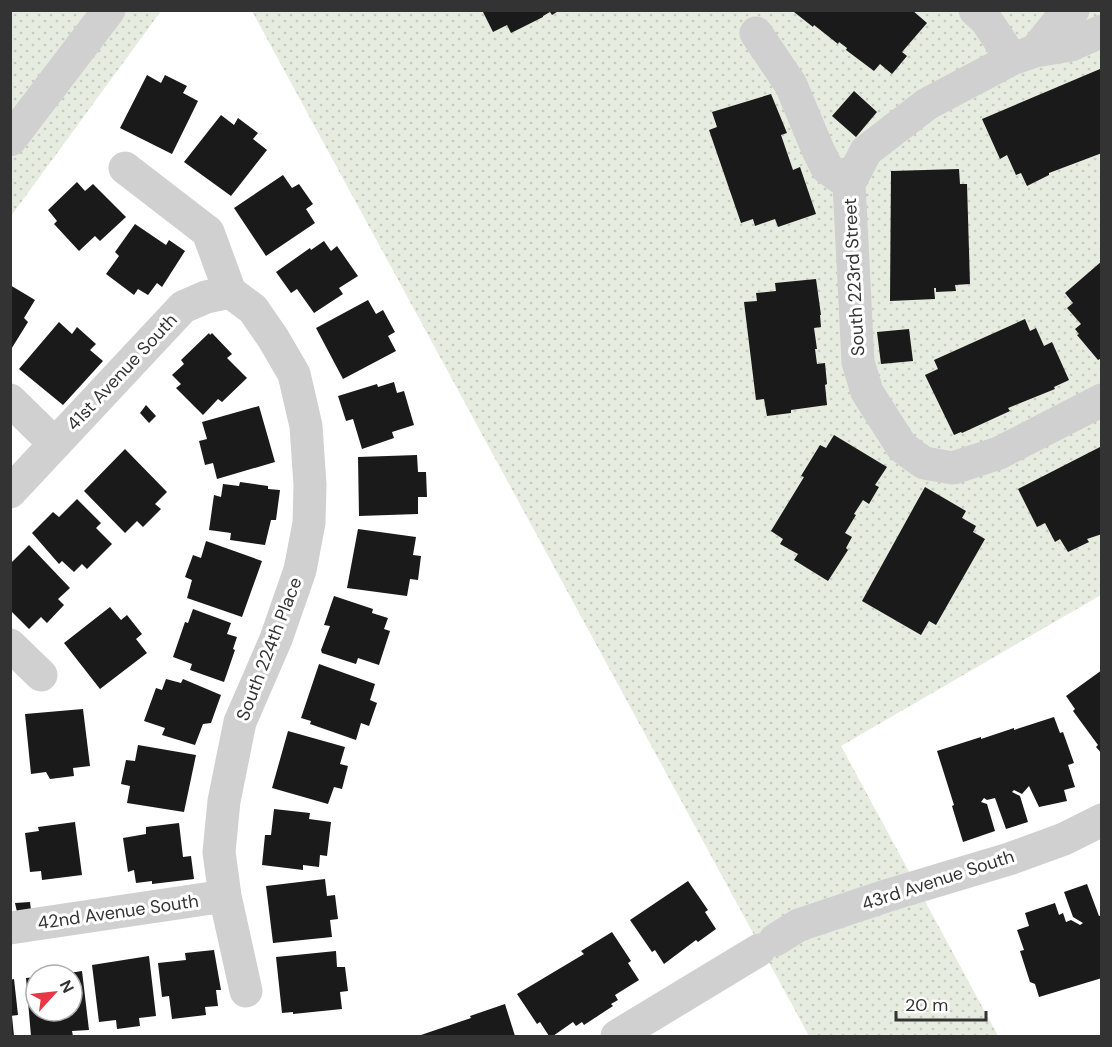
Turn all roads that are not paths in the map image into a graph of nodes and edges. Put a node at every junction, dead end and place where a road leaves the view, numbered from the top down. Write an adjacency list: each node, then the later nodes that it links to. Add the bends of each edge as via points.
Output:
1 (109, 10): 7 (street)
2 (975, 10): 6 (street)
3 (1074, 10): 6 (street)
4 (1101, 31): 6 (street, via 1071,45)
5 (756, 33): 9 (street, via 791,85 827,168)
6 (1023, 55): 9 (street, via 927,104 898,125 866,151)
7 (10, 141)
8 (125, 168): 10 (street, via 208,232)
9 (849, 184): 12 (street, South 223rd Street, via 858,362 867,392 902,447 924,463 953,468 999,453)
10 (230, 292): 13 (street, 41st Avenue South, via 183,307); 18 (street, South 224th Place, via 253,309 294,374 306,426 310,485 309,522 300,570 276,639 240,722 224,801 219,852)
11 (10, 400): 13 (street)
12 (1101, 400)
13 (55, 444): 14 (street, 41st Avenue South)
14 (10, 492)
15 (10, 645): 16 (street)
16 (41, 675)
17 (1101, 820): 21 (street, 43rd Avenue South, via 1064,839 1009,859 799,926)
18 (225, 896): 19 (street, 42nd Avenue South); 20 (street, South 224th Place)
19 (10, 928)
20 (246, 991)
21 (617, 1036)

